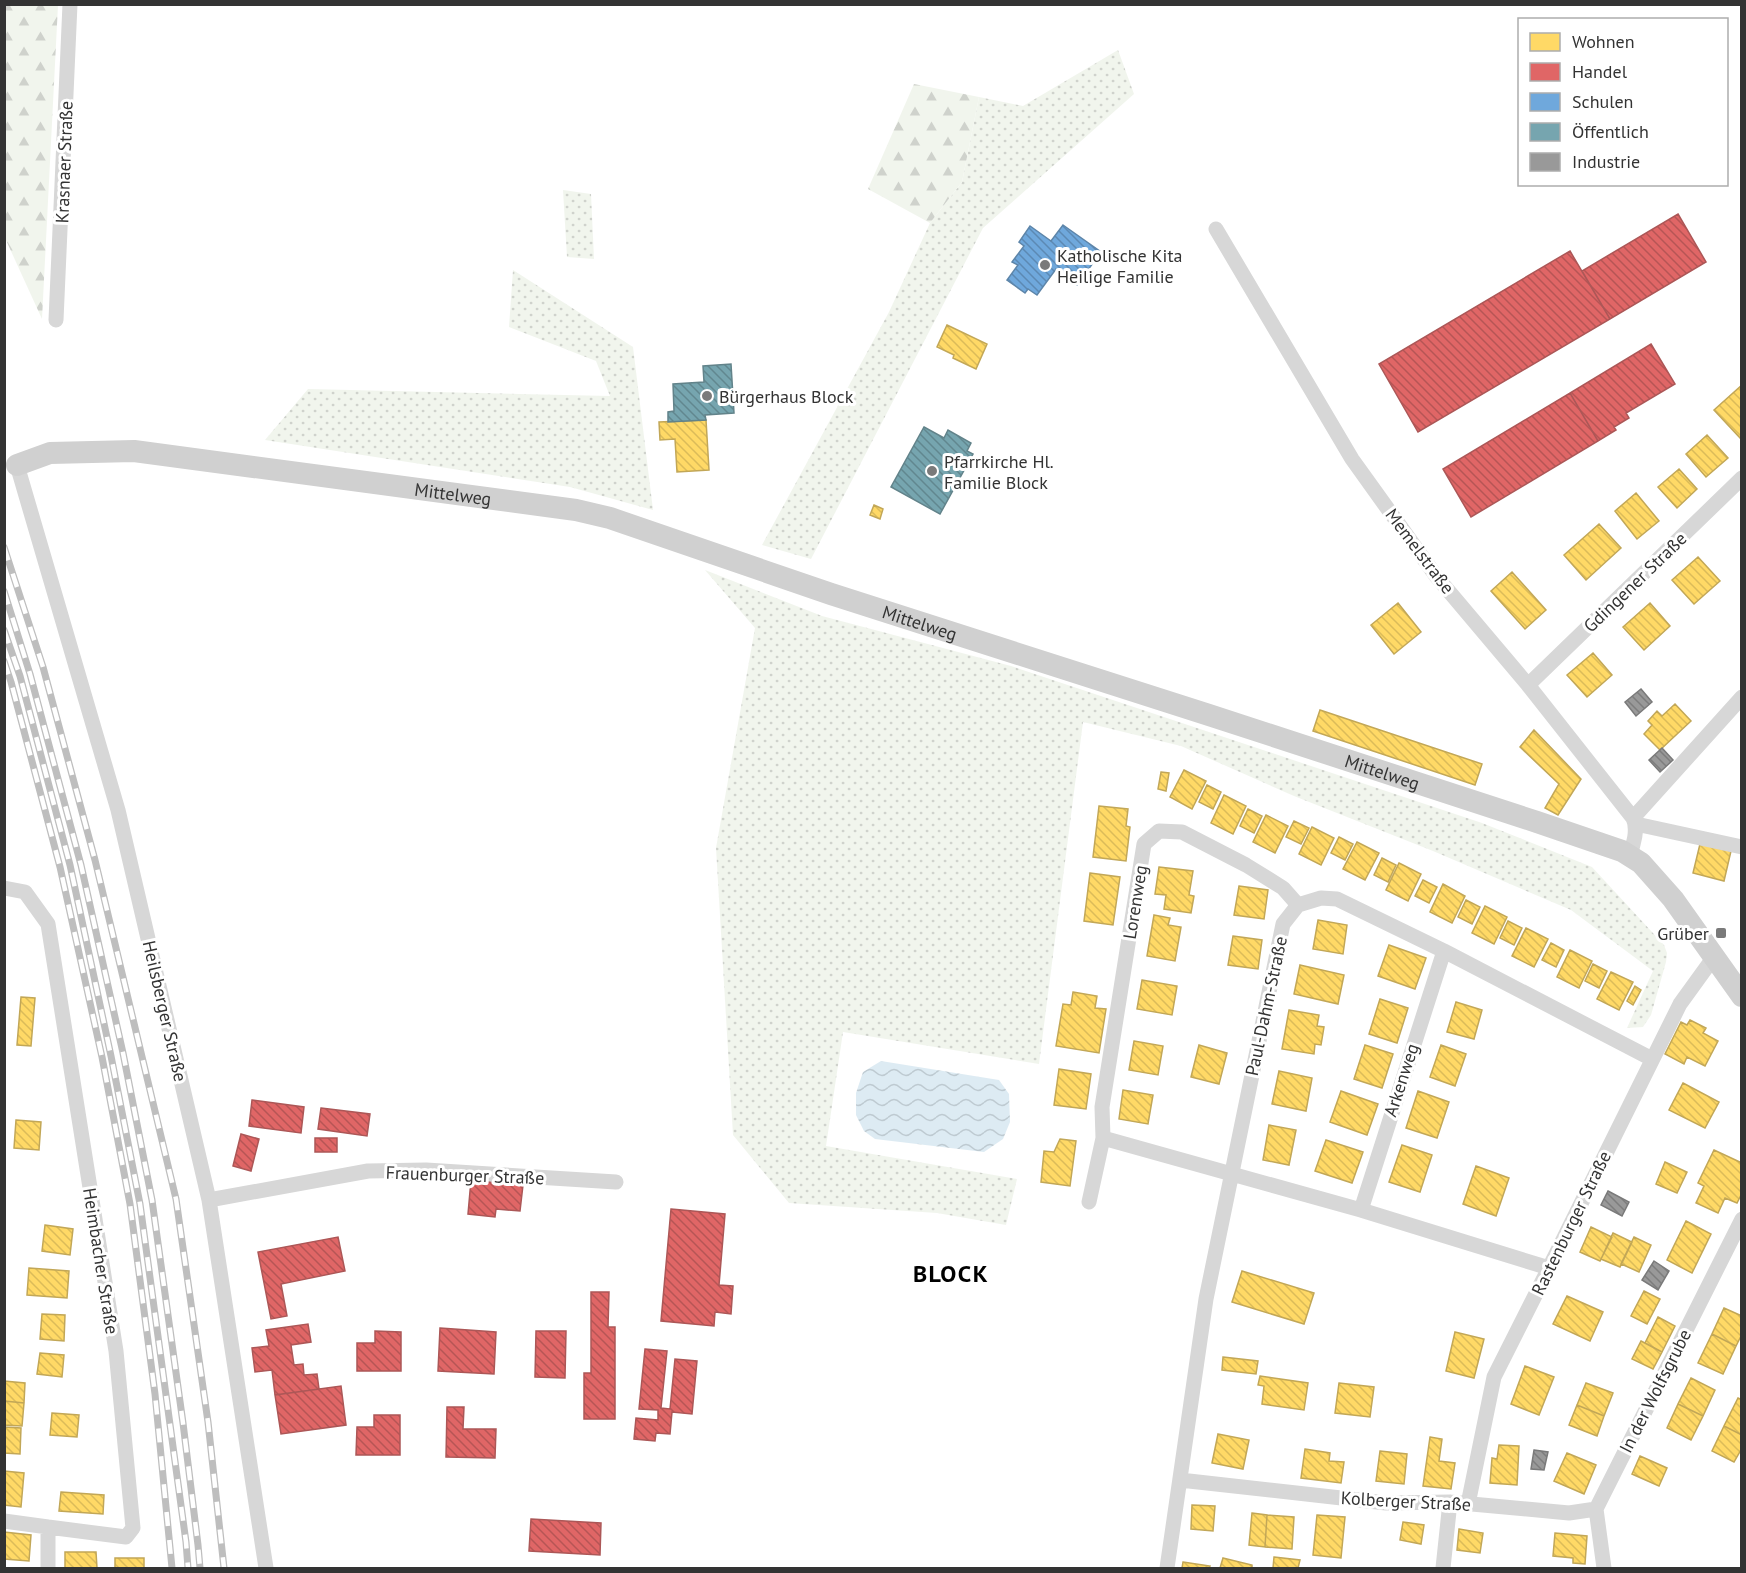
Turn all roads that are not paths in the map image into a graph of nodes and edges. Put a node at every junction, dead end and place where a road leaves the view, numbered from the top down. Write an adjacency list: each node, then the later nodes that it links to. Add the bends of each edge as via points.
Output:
1 (70, 4): 3 (street, Krasnaer Straße)
2 (1216, 229): 6 (street, Memelstraße, via 1352,459 1436,576)
3 (56, 320)
4 (16, 465): 10 (main road, Mittelweg, via 50,453 134,451 576,510 1537,822); 20 (street, Heilsberger Straße, via 118,810)
5 (1742, 478): 6 (street, Gdingener Straße)
6 (1528, 685): 8 (street, Memelstraße)
7 (1742, 697): 8 (street)
8 (1634, 821): 9 (street); 10 (street)
9 (1742, 847)
10 (1629, 856): 14 (main road, Mittelweg, via 1641,863 1673,899)
11 (4, 888): 30 (street, Heimbacher Straße, via 25,892 48,924 116,1352 133,1528 126,1537)
12 (1298, 904): 13 (street, via 1337,899); 17 (street, Lorenweg, via 1283,888 1182,831 1159,831 1144,844 1102,1107); 18 (street, Paul-Dahm-Straße, via 1283,924)
13 (1444, 951): 16 (street); 22 (street, Arkenweg)
14 (1714, 957): 15 (main road, Mittelweg); 16 (street, Rastenburger Straße, via 1680,1004)
15 (1742, 996)
16 (1652, 1059): 24 (street, Rastenburger Straße)
17 (1103, 1138): 18 (street); 21 (street, Lorenweg)
18 (1231, 1174): 22 (street); 25 (street, Paul-Dahm-Straße, via 1206,1299)
19 (616, 1182): 20 (street, Frauenburger Straße, via 426,1170 368,1172)
20 (209, 1200): 32 (street, Heilsberger Straße)
21 (1089, 1202)
22 (1360, 1210): 24 (street)
23 (1742, 1219): 28 (street, In der Wolfsgrube)
24 (1549, 1268): 27 (street, Rastenburger Straße, via 1494,1377)
25 (1180, 1480): 26 (street, Kolberger Straße, via 1386,1503); 33 (street, Paul-Dahm-Straße)
26 (1450, 1502): 27 (street, Kolberger Straße); 34 (street)
27 (1468, 1504): 28 (street, Kolberger Straße, via 1569,1513)
28 (1596, 1509): 35 (street)
29 (4, 1521): 30 (street)
30 (48, 1527): 31 (street)
31 (48, 1569)
32 (266, 1569)
33 (1167, 1569)
34 (1443, 1569)
35 (1604, 1569)

